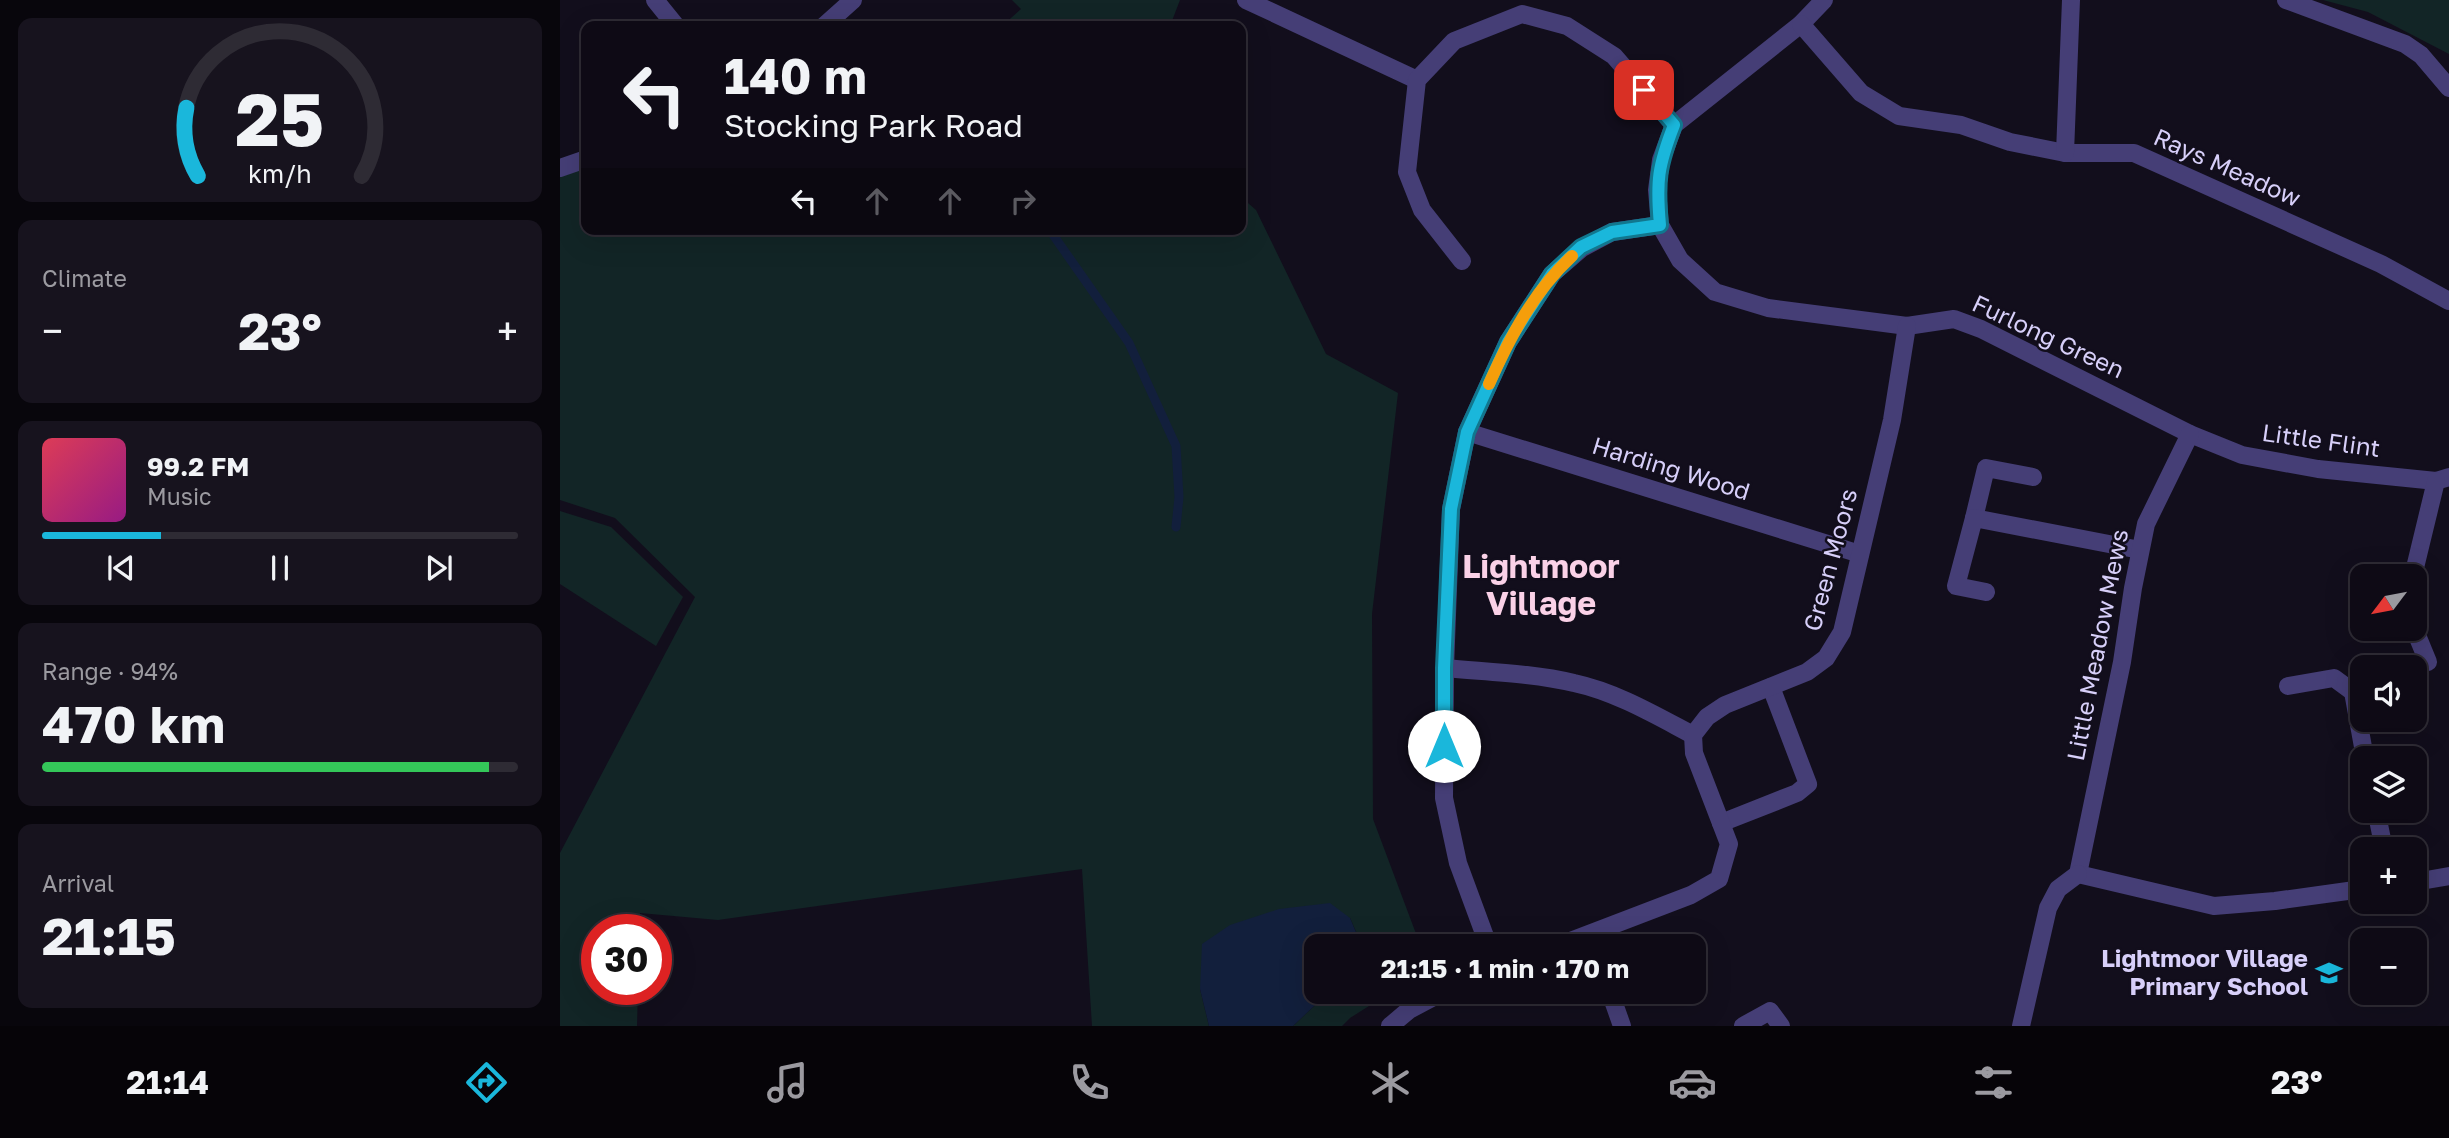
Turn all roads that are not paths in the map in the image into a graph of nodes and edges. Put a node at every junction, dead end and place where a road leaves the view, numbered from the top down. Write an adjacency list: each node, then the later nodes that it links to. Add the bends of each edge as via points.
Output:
1 (655, 0): 8 (street)
2 (853, 0): 9 (street)
3 (1246, 0): 11 (street)
4 (1824, 0): 10 (street)
5 (2071, 0): 14 (street)
6 (2286, 0): 12 (street, via 2405,44 2421,55)
7 (1521, 7): 11 (street, via 1454,41); 13 (street, via 1567,26 1614,56)
8 (672, 21)
9 (830, 21)
10 (1801, 24): 13 (street); 14 (street, Rays Meadow, via 1861,93 1899,116 1961,125 2010,142)
11 (1417, 80): 18 (street, via 1407,172 1422,211)
12 (2449, 88)
13 (1674, 125): 17 (street, via 1661,160 1657,190)
14 (2065, 153): 19 (street, Rays Meadow, via 2134,153 2381,264)
15 (581, 161): 16 (street)
16 (560, 168)
17 (1660, 225): 20 (street, Furlong Green, via 1680,260 1715,292 1768,308); 21 (street, via 1612,232 1581,247 1552,274 1508,342)
18 (1462, 261)
19 (2449, 300)
20 (1907, 326): 22 (street, Furlong Green, via 1954,319 1981,329); 27 (street, Green Moors, via 1892,421)
21 (1467, 432): 27 (street, Harding Wood); 32 (street, via 1451,509)
22 (2190, 434): 24 (street, Little Flint, via 2242,456 2318,469); 26 (street, Little Meadow Mews, via 2146,524)
23 (2033, 477): 25 (street, via 1986,468)
24 (2442, 479): 28 (street)
25 (1974, 518): 26 (street); 29 (street, via 1956,586)
26 (2140, 550): 38 (street, Little Meadow Mews)
27 (1860, 554): 34 (street, Green Moors, via 1842,632 1826,658 1807,672)
28 (2417, 564)
29 (1986, 592)
30 (2419, 641): 31 (street)
31 (2428, 662)
32 (1444, 668): 35 (street, via 1574,683 1623,699); 42 (street, via 1444,798 1458,863)
33 (2288, 686): 36 (street, via 2334,678 2353,692)
34 (1770, 687): 35 (street, Green Moors, via 1725,705 1707,717); 37 (street, via 1808,784 1797,793)
35 (1693, 735): 37 (street, via 1694,753)
36 (2363, 746)
37 (1721, 823): 43 (street, via 1729,844 1719,879)
38 (2078, 874): 41 (street, via 2214,906); 50 (street, via 2058,889 2048,908)
39 (2449, 876): 40 (street)
40 (2427, 880)
41 (2350, 891)
42 (1484, 934)
43 (1605, 934)
44 (1420, 1004): 46 (street)
45 (1614, 1004): 47 (street)
46 (1390, 1026)
47 (1622, 1026)
48 (1743, 1026): 49 (street, via 1770,1012)
49 (1781, 1026)
50 (2021, 1026)

